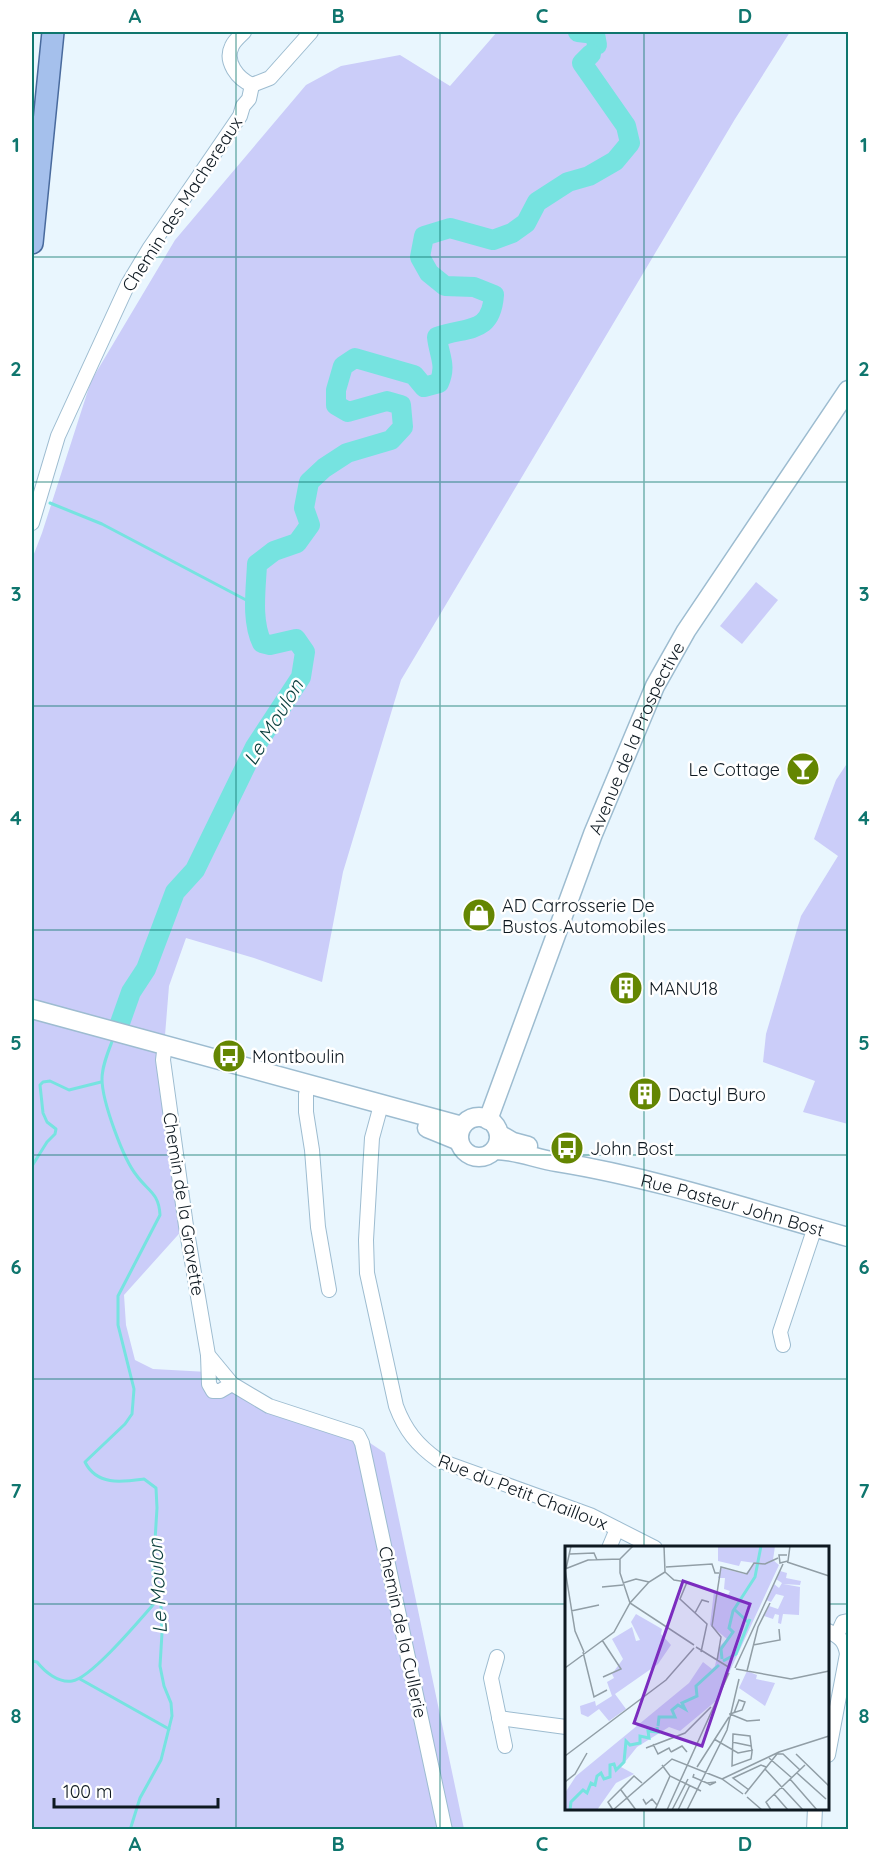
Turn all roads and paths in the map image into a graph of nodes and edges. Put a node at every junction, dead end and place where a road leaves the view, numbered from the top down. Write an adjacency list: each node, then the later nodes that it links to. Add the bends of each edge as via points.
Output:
1 (43, 32): 6 (main road)
2 (53, 32): 7 (main road)
3 (244, 32): 5 (street, via 229,55 237,74)
4 (311, 32): 5 (street, via 270,78)
5 (252, 85): 9 (street, Chemin des Machereaux, via 240,116 128,284 58,436)
6 (32, 148)
7 (32, 243)
8 (849, 390): 18 (main road, Avenue de la Prospective, via 686,631 656,686 593,834)
9 (32, 523)
10 (32, 1009): 12 (main road)
11 (32, 1023): 12 (main road)
12 (94, 1029): 13 (main road)
13 (130, 1038): 14 (main road); 16 (main road)
14 (164, 1052): 15 (main road); 23 (street, Chemin de la Gravette, via 186,1226 208,1355 232,1384 269,1406)
15 (306, 1094): 16 (main road); 21 (street, via 318,1227)
16 (379, 1109): 17 (main road); 24 (street, Rue du Petit Chailloux, via 372,1138 367,1273 403,1424 422,1449 438,1460 590,1515)
17 (460, 1133): 18 (main road, via 476,1118); 18 (main road, via 461,1147 471,1156 484,1157)
18 (494, 1134): 19 (main road, Rue Pasteur John Bost, via 513,1143)
19 (814, 1227): 20 (main road, Rue Pasteur John Bost); 22 (street, via 780,1332)
20 (849, 1237)
21 (329, 1290)
22 (783, 1345)
23 (357, 1435): 35 (street, Chemin de la Cullerie, via 369,1471)
24 (617, 1529): 25 (street); 26 (street, Rue du Petit Chailloux)
25 (610, 1546)
26 (651, 1546)
27 (849, 1621): 28 (street)
28 (832, 1633): 33 (street, via 845,1644 848,1654)
29 (497, 1657): 30 (street, via 491,1678)
30 (499, 1718): 31 (street); 32 (street)
31 (565, 1727)
32 (505, 1746)
33 (829, 1750)
34 (815, 1810): 36 (street)
35 (445, 1830)
36 (814, 1830)

